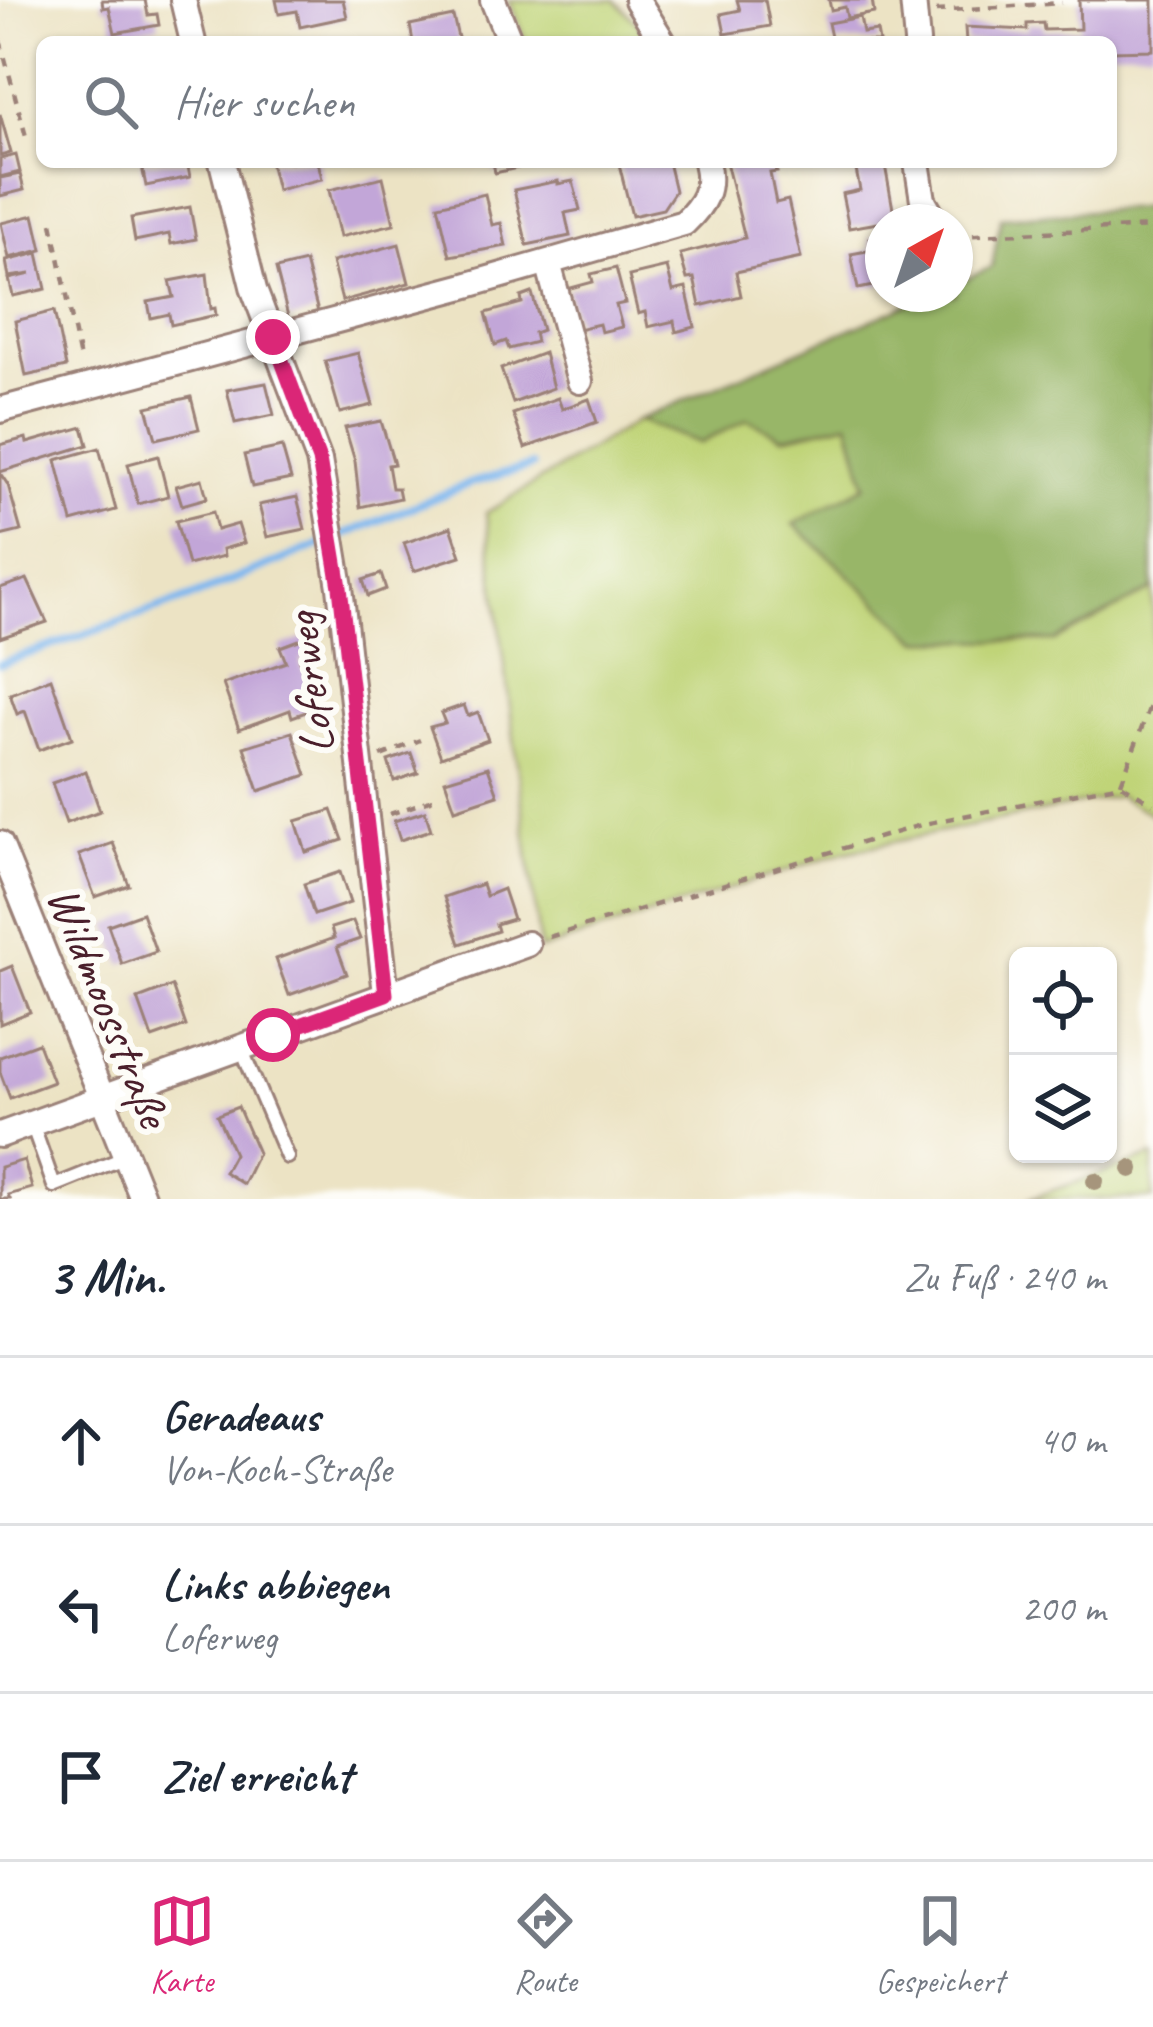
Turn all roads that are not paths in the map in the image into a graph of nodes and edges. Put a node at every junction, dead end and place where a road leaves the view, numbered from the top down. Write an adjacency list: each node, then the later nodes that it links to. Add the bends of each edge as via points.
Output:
1 (183, 0): 5 (street)
2 (493, 0): 6 (street)
3 (637, 0): 7 (street)
4 (913, 6): 8 (street)
5 (192, 36)
6 (508, 36)
7 (659, 36)
8 (916, 36)
9 (224, 168): 14 (street, Loferweg)
10 (707, 168): 13 (street, via 703,206 684,223)
11 (918, 168): 12 (street)
12 (925, 204)
13 (548, 263): 14 (street); 15 (street)
14 (273, 337): 16 (street); 19 (street, Loferweg, via 319,460)
15 (580, 381)
16 (0, 410)
17 (0, 844): 21 (street, Wildmoosstraße)
18 (527, 944): 19 (street)
19 (386, 994): 20 (street)
20 (241, 1047): 21 (street); 25 (lane)
21 (102, 1097): 22 (street); 24 (street, Wildmoosstraße)
22 (31, 1123): 23 (street); 24 (lane, via 54,1186)
23 (0, 1135)
24 (126, 1156): 26 (street, Wildmoosstraße)
25 (286, 1156)
26 (142, 1199)

